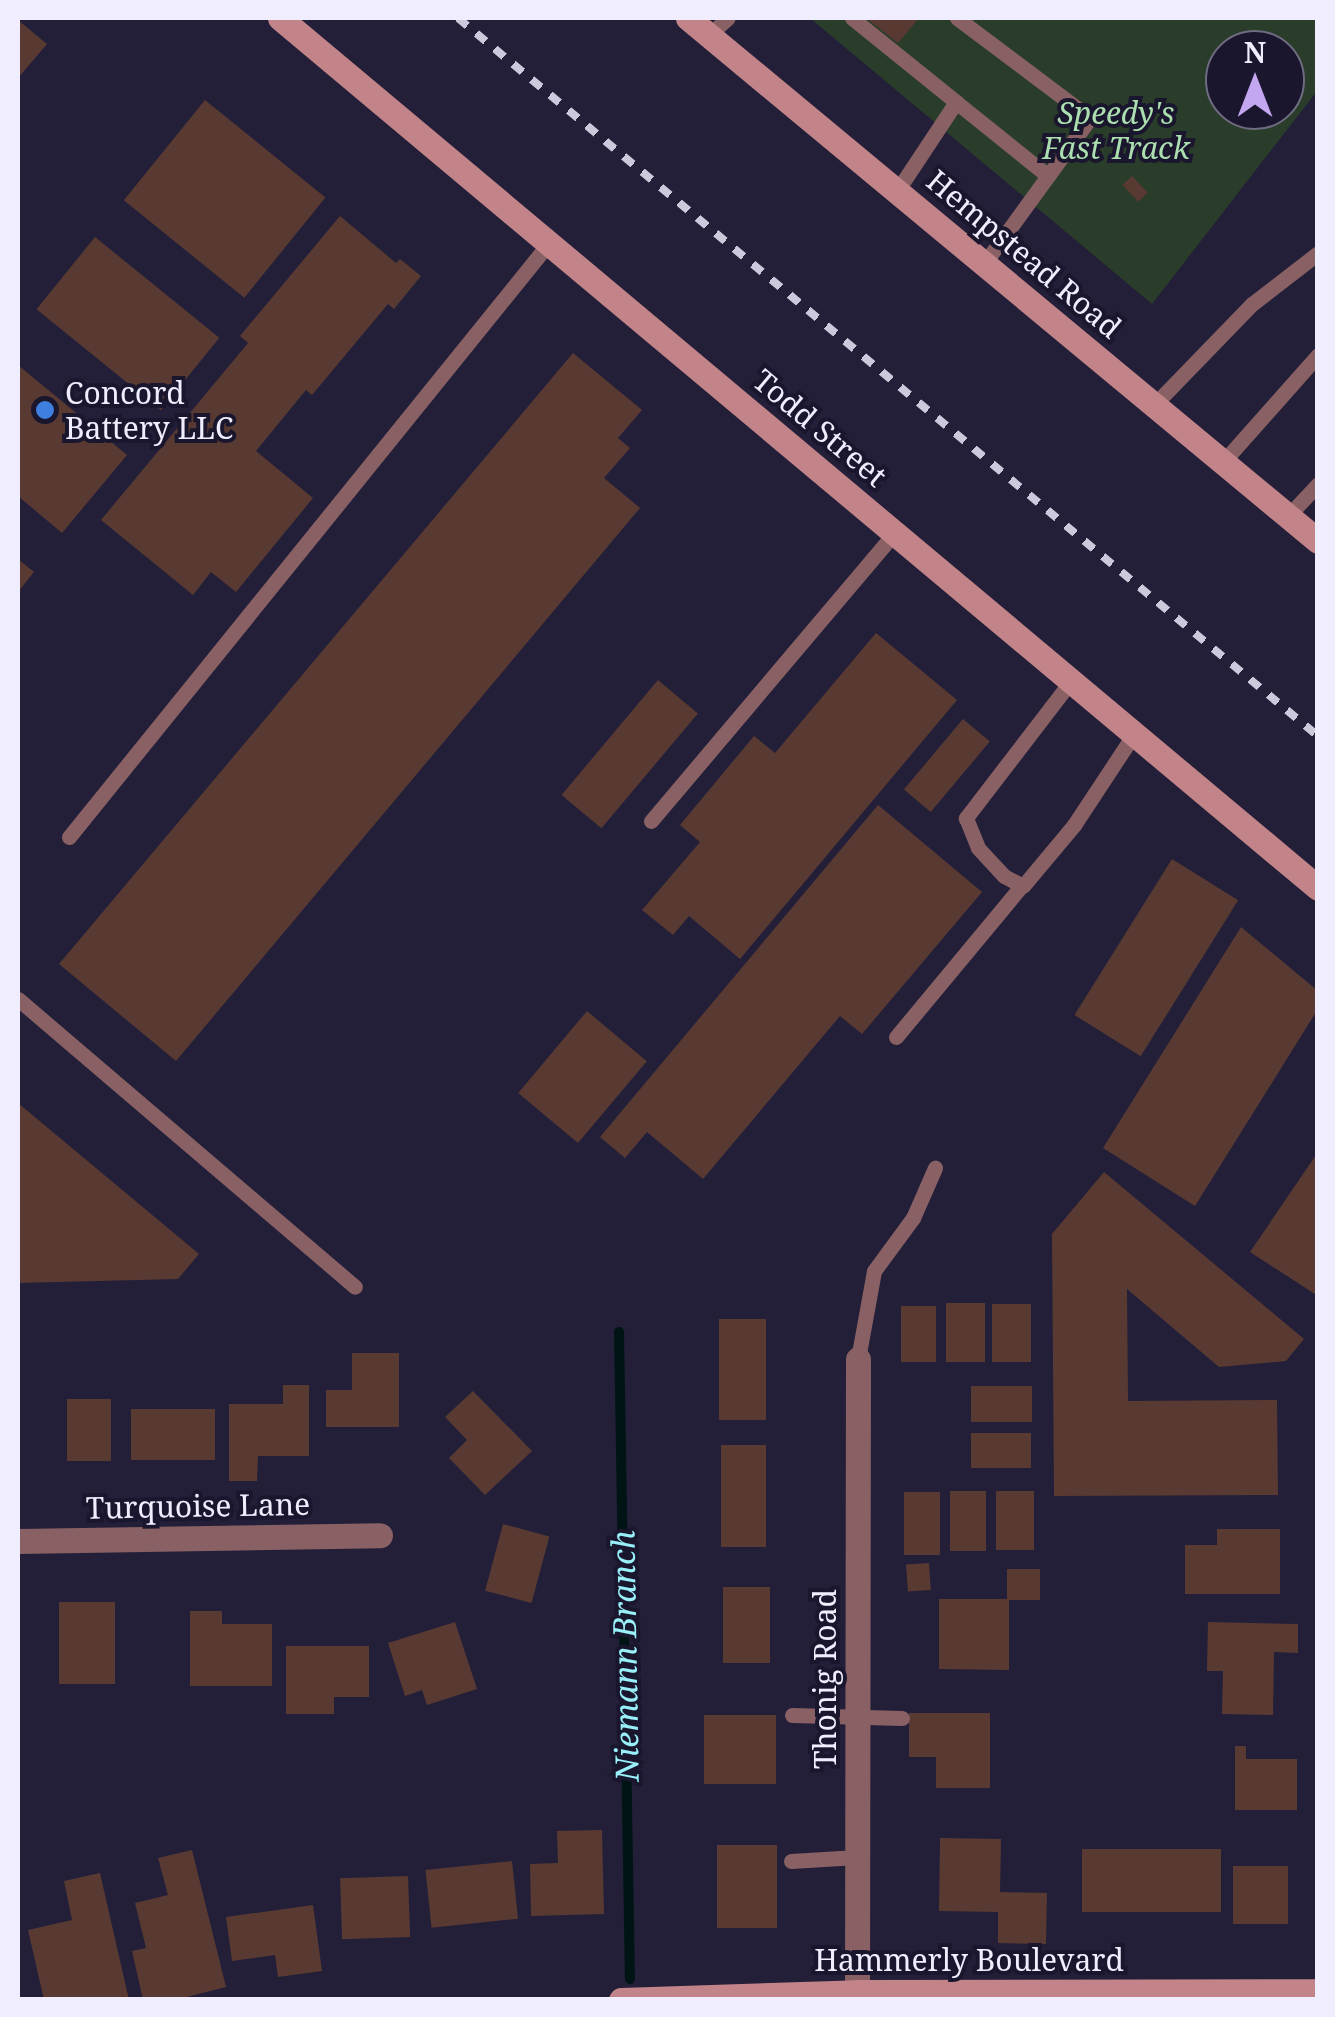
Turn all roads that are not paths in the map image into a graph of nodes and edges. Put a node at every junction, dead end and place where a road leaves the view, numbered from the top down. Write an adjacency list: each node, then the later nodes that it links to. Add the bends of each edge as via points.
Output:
1 (280, 18): 9 (main road, Todd Street)
2 (688, 18): 5 (main road, Hempstead Road)
3 (852, 18): 6 (lane)
4 (957, 18): 7 (lane, via 1090,118)
5 (719, 26): 8 (main road, Hempstead Road)
6 (956, 102): 7 (lane); 8 (lane)
7 (1048, 176): 11 (lane)
8 (897, 191): 11 (main road, Hempstead Road)
9 (549, 243): 17 (main road, Todd Street); 22 (lane)
10 (1318, 253): 13 (lane, via 1252,304)
11 (984, 264): 13 (main road, Hempstead Road)
12 (1318, 355): 14 (lane)
13 (1154, 405): 14 (main road, Hempstead Road)
14 (1223, 462): 16 (main road, Hempstead Road)
15 (1318, 484): 16 (lane)
16 (1288, 516): 18 (main road, Hempstead Road)
17 (894, 532): 19 (main road, Todd Street); 21 (lane)
18 (1318, 541)
19 (1071, 681): 20 (main road, Todd Street); 23 (lane, via 966,818 978,848 1004,876)
20 (1134, 734): 23 (lane, via 1074,825); 24 (main road, Todd Street)
21 (651, 821)
22 (69, 837)
23 (1024, 884): 26 (lane)
24 (1318, 888)
25 (18, 999): 28 (lane)
26 (896, 1037)
27 (935, 1168): 29 (lane, via 913,1218 874,1272)
28 (355, 1287)
29 (858, 1359): 33 (street, Thonig Road)
30 (380, 1536): 31 (street, Turquoise Lane)
31 (18, 1541)
32 (792, 1715): 33 (lane)
33 (858, 1718): 34 (lane); 35 (street, Thonig Road)
34 (902, 1718)
35 (858, 1856): 36 (lane); 38 (street, Thonig Road)
36 (791, 1861)
37 (1318, 1990): 38 (main road, Hammerly Boulevard)
38 (858, 1996): 39 (main road, Hammerly Boulevard)
39 (621, 2000)

